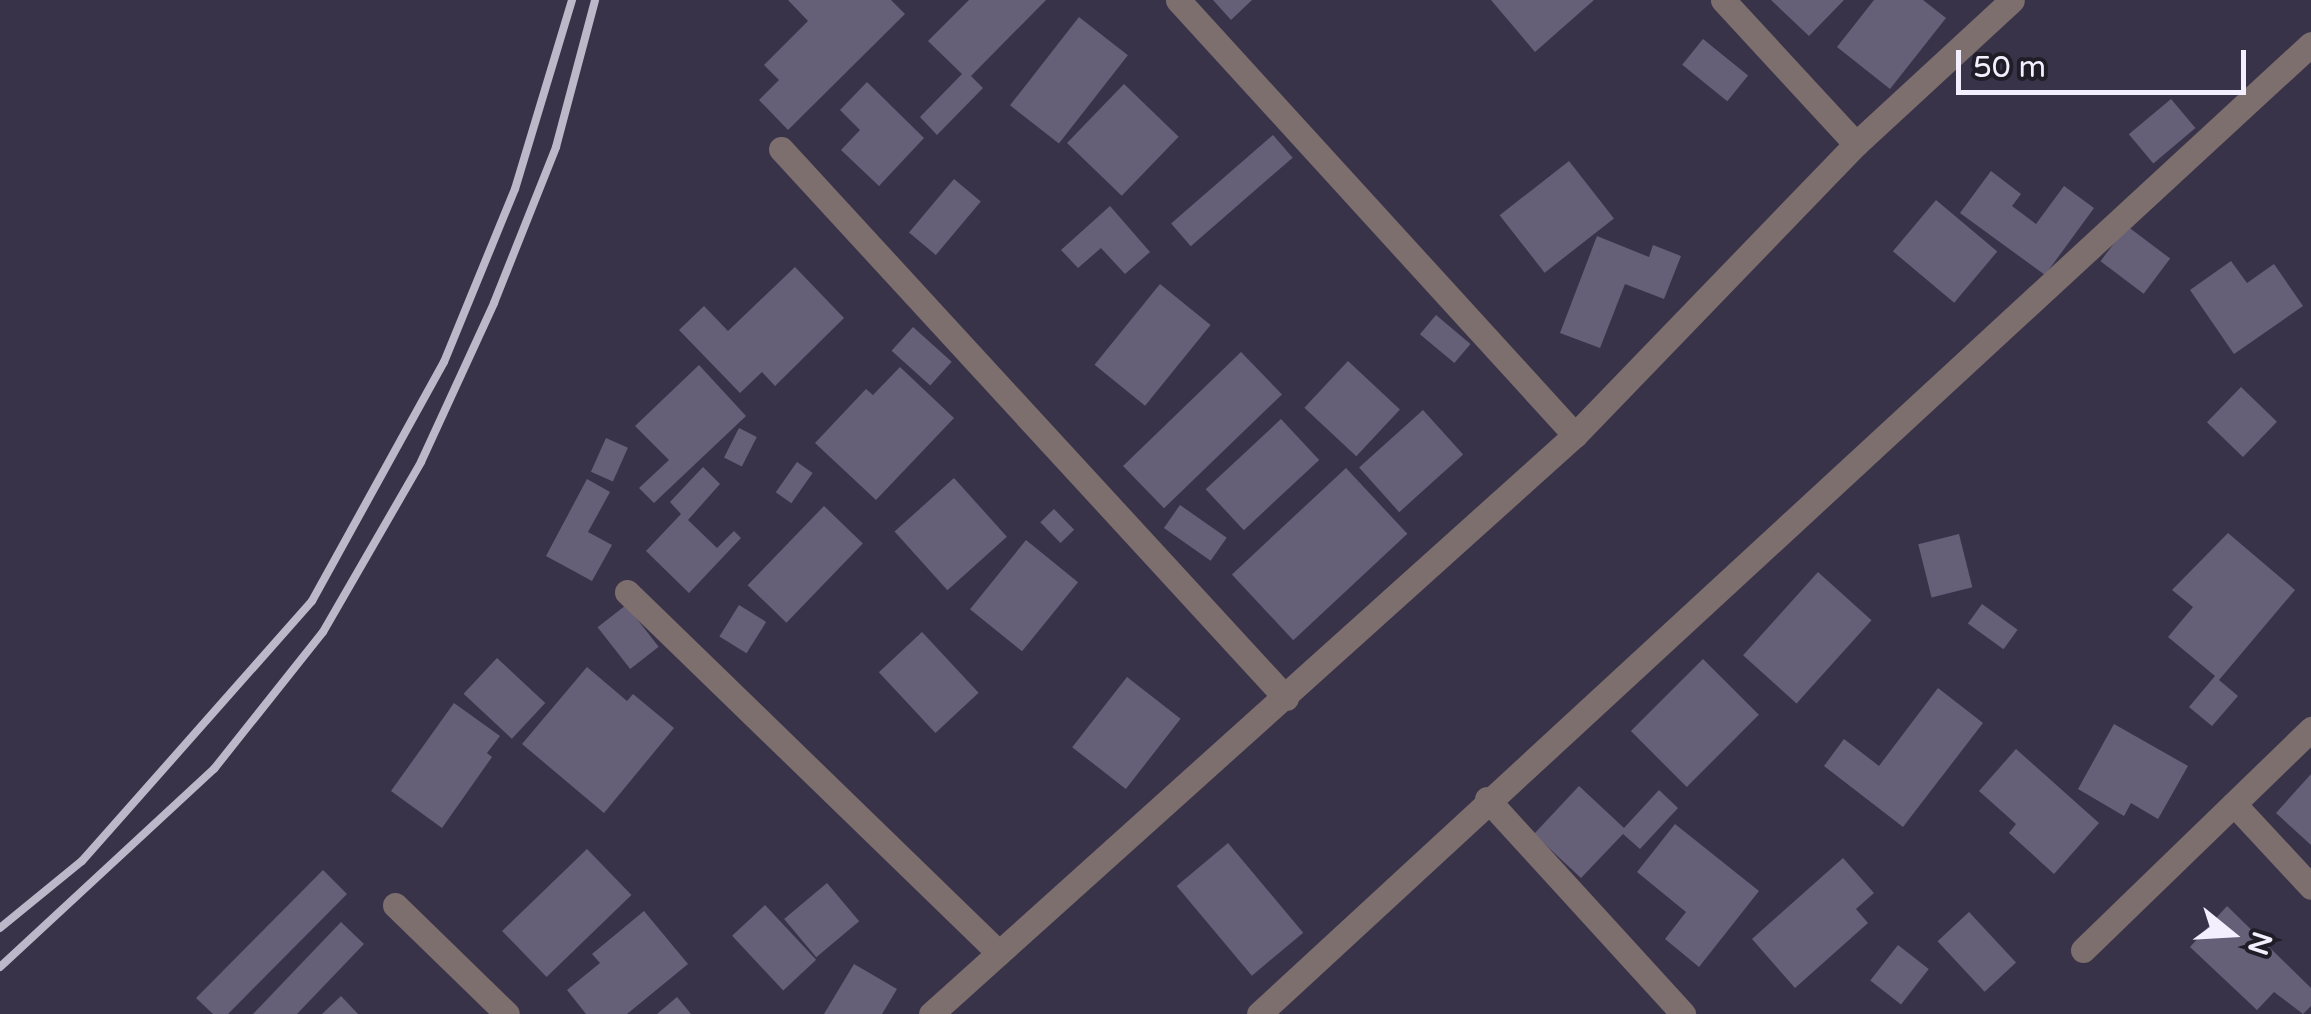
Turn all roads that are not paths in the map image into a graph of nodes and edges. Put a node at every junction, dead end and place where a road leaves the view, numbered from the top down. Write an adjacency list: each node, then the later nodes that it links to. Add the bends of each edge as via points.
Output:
1 (1178, 0): 7 (street)
2 (1723, 0): 5 (street)
3 (2012, 0): 5 (street)
4 (2311, 44): 11 (street)
5 (1856, 144): 7 (street)
6 (781, 149): 9 (street)
7 (1575, 435): 9 (street)
8 (626, 592): 16 (street)
9 (1286, 698): 16 (street)
10 (2311, 730): 12 (street)
11 (1487, 799): 17 (street); 20 (street)
12 (2234, 804): 13 (street); 15 (street)
13 (2311, 887)
14 (395, 905): 18 (street)
15 (2083, 950)
16 (999, 953): 19 (street)
17 (1262, 1013)
18 (507, 1014)
19 (931, 1014)
20 (1683, 1014)

